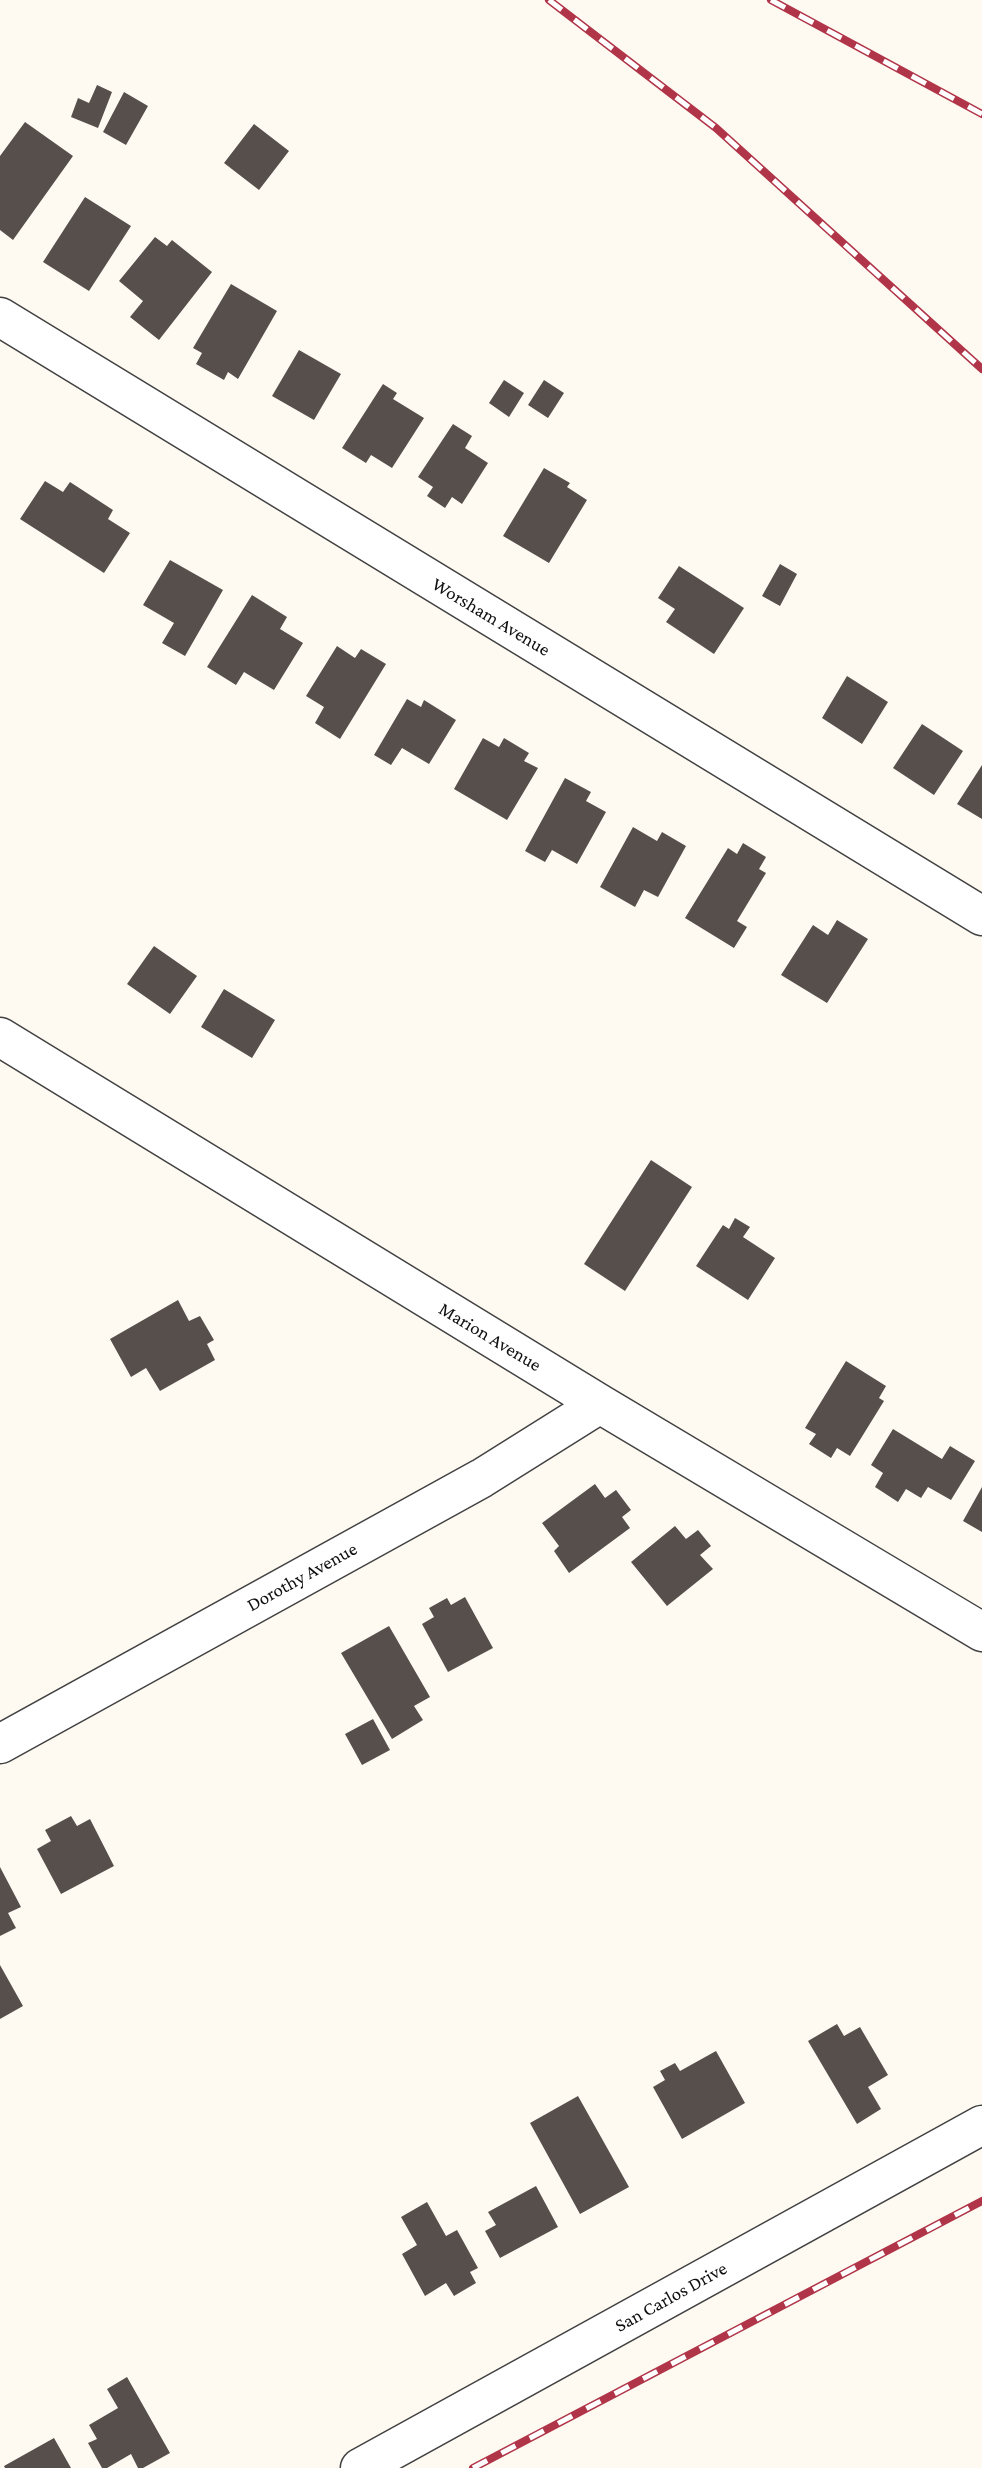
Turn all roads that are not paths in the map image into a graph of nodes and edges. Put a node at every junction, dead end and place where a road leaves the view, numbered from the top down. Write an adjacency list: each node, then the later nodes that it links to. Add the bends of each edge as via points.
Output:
1 (0, 317): 2 (street, Worsham Avenue)
2 (982, 916)
3 (0, 1037): 4 (street, Marion Avenue)
4 (600, 1404): 5 (street, Marion Avenue); 6 (street, Dorothy Avenue, via 482,1478)
5 (982, 1632)
6 (0, 1744)
7 (982, 2124): 8 (street, San Carlos Drive)
8 (360, 2468)

